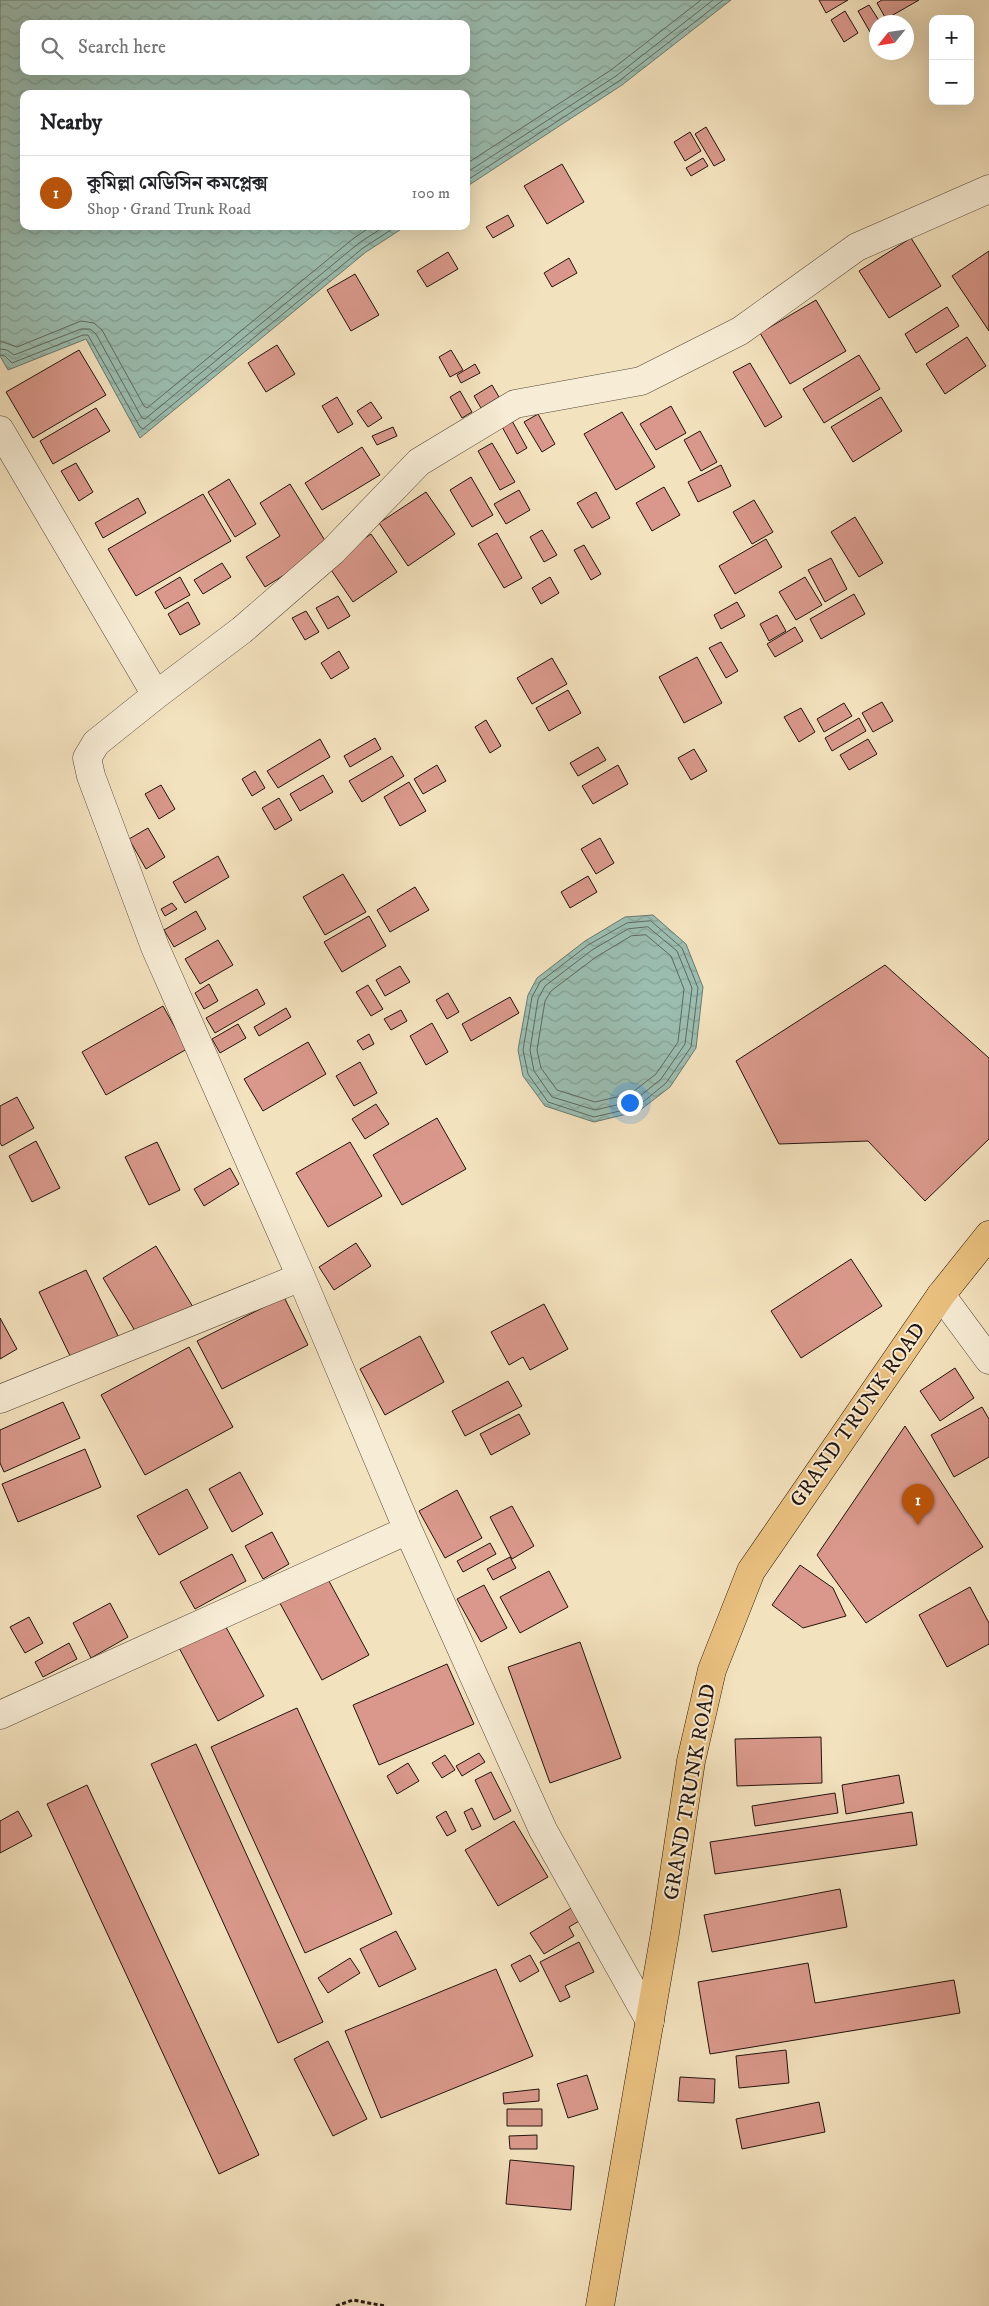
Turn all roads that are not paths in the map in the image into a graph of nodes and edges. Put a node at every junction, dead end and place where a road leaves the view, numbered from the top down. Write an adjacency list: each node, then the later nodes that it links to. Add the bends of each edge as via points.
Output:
1 (989, 189): 3 (street, via 857,247 740,331 642,381 515,404 427,457 333,551 242,630)
2 (0, 430): 3 (street)
3 (156, 695): 5 (street, via 96,743 87,758 91,776 156,947)
4 (989, 1235): 6 (highway, GRAND TRUNK ROAD)
5 (301, 1277): 8 (street); 9 (street)
6 (941, 1295): 7 (street); 11 (highway, GRAND TRUNK ROAD, via 751,1571 712,1670 691,1761)
7 (989, 1360)
8 (0, 1398)
9 (408, 1530): 10 (street); 11 (street, via 542,1830)
10 (0, 1715)
11 (650, 2021): 12 (highway, GRAND TRUNK ROAD)
12 (600, 2306)

